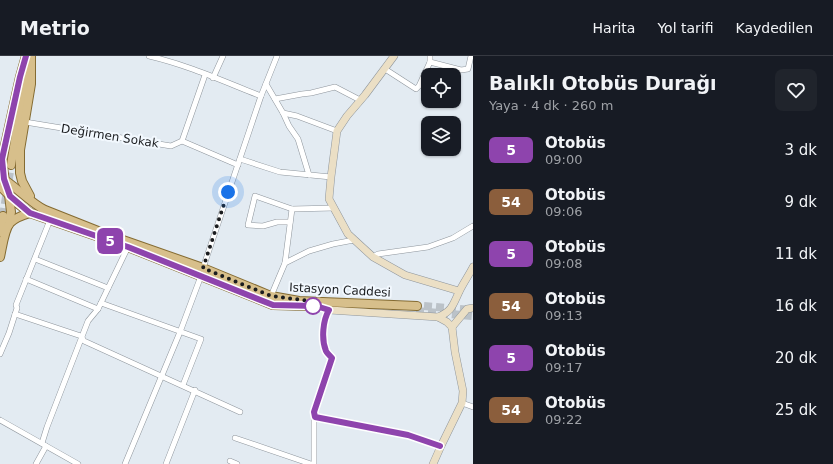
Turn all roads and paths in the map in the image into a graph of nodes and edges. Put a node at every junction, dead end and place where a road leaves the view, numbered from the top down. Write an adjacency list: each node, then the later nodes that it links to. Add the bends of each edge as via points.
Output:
1 (149, 56): 7 (street)
2 (223, 56): 12 (street)
3 (277, 56): 13 (street)
4 (394, 56): 10 (street)
5 (430, 56): 9 (street)
6 (472, 56): 9 (street, via 468,69 461,70)
7 (162, 57): 11 (street)
8 (29, 58): 18 (main road, via 31,84); 21 (main road, via 20,77); 23 (main road)
9 (430, 62): 10 (street, via 416,89)
10 (385, 69): 16 (street)
11 (205, 74): 12 (street); 20 (street)
12 (213, 78): 14 (street)
13 (266, 84): 14 (street); 15 (street)
14 (261, 96): 22 (street)
15 (275, 99): 16 (street, via 335,87); 17 (street)
16 (360, 100): 19 (street)
17 (283, 113): 19 (street); 24 (street, via 298,139)
18 (25, 122): 20 (street, Değirmen Sokak, via 171,146); 28 (main road, via 20,150 20,173)
19 (337, 131): 25 (street)
20 (182, 141): 22 (street)
21 (1, 160): 26 (main road)
22 (239, 162): 24 (street, via 280,172); 45 (street)
23 (11, 165)
24 (309, 175): 25 (street)
25 (331, 177): 29 (street, via 329,199)
26 (1, 181): 27 (main road); 28 (main road, Istasyon Caddesi, via 21,191)
27 (10, 196): 31 (main road); 35 (main road)
28 (32, 201): 45 (main road, Istasyon Caddesi, via 37,206 70,220)
29 (334, 208): 30 (street); 38 (street)
30 (292, 209): 34 (street); 34 (street, via 255,196 248,225 263,226)
31 (30, 213): 33 (main road); 35 (main road, via 18,217)
32 (3, 216): 37 (main road)
33 (50, 220): 39 (main road); 42 (street)
34 (290, 222): 43 (street)
35 (9, 224): 40 (main road)
36 (473, 226): 41 (street, via 453,238 428,247 378,254)
37 (0, 232)
38 (354, 240): 41 (street); 43 (street, via 308,251)
39 (128, 247): 46 (main road); 48 (street)
40 (0, 257)
41 (373, 257): 49 (street, via 405,275)
42 (35, 259): 47 (street); 48 (street)
43 (285, 263): 50 (street)
44 (473, 267): 49 (street)
45 (203, 268): 50 (main road, Istasyon Caddesi)
46 (201, 276): 52 (main road, via 273,305); 59 (street)
47 (26, 279): 54 (street); 56 (street, via 16,305)
48 (108, 288): 51 (street)
49 (460, 291): 57 (street, via 453,306)
50 (271, 296): 52 (main road, Istasyon Caddesi, via 299,301 416,309)
51 (101, 303): 54 (street); 59 (street)
52 (316, 306): 55 (street)
53 (473, 308): 58 (street, via 467,308)
54 (98, 309): 60 (street, via 88,321)
55 (329, 310): 57 (street); 68 (street, via 324,323 325,342 326,352 332,358 314,412)
56 (16, 314): 60 (street); 61 (street)
57 (438, 317): 58 (street)
58 (452, 327): 65 (street, via 454,352 463,391)
59 (180, 332): 62 (street); 63 (street, via 201,339)
60 (81, 336): 62 (street, via 84,340); 71 (street, via 47,427)
61 (0, 354)
62 (162, 375): 63 (street); 76 (street)
63 (183, 385): 64 (street)
64 (195, 390): 67 (street); 77 (street)
65 (462, 403): 66 (street); 72 (street)
66 (473, 407)
67 (240, 412)
68 (315, 417): 72 (street, via 408,435); 80 (street)
69 (0, 420): 71 (street)
70 (235, 438): 79 (street)
71 (44, 445): 74 (street); 75 (street)
72 (440, 446): 81 (street)
73 (230, 461): 78 (street)
74 (36, 464)
75 (78, 464)
76 (125, 464)
77 (166, 464)
78 (237, 464)
79 (311, 464)
80 (314, 464)
81 (433, 464)

